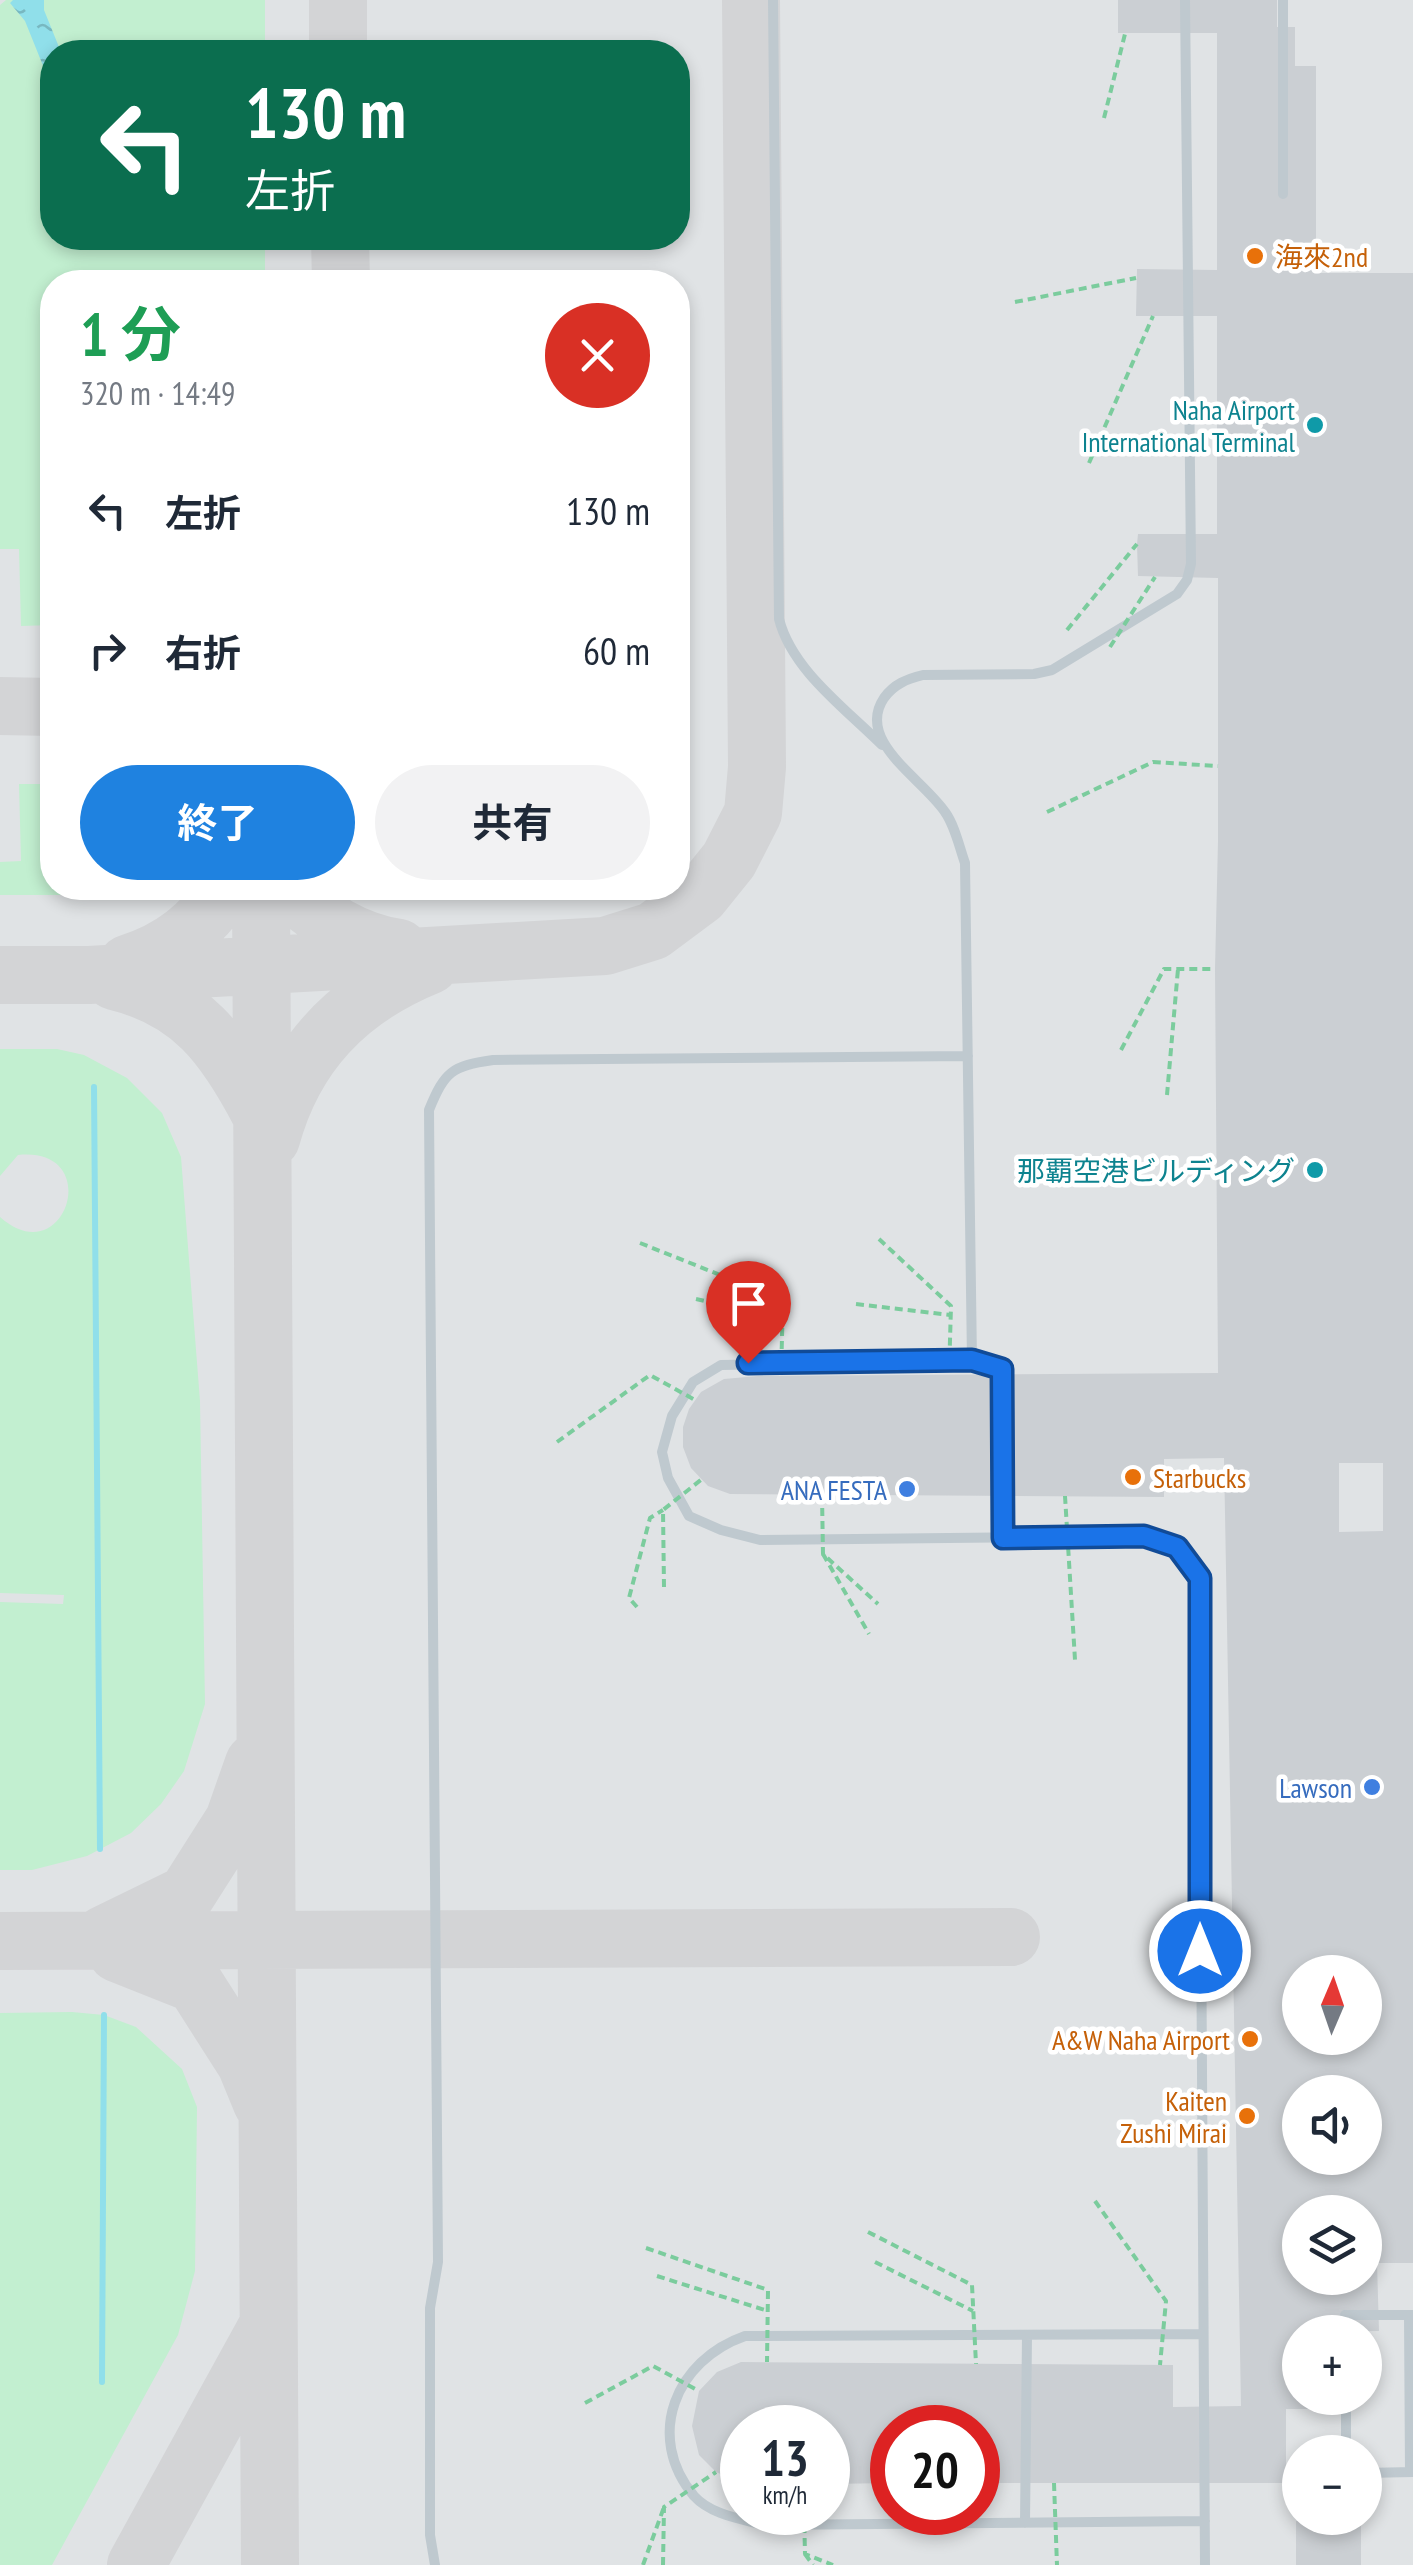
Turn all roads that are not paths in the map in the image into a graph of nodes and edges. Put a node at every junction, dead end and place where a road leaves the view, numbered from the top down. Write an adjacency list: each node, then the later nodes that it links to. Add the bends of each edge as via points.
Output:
1 (773, 0): 5 (lane, via 779,619 798,660)
2 (1185, 0): 5 (lane, via 1187,580 1177,594 1052,670 908,678 878,707 876,725)
3 (1283, 0): 4 (lane)
4 (1283, 194)
5 (886, 749): 6 (lane, via 948,816 965,863)
6 (968, 1056): 7 (lane); 17 (lane, via 494,1060 460,1065 441,1081 429,1110)
7 (972, 1360): 8 (lane, via 1002,1369); 8 (lane, via 721,1365 694,1382 672,1416 662,1452 689,1516 720,1530 760,1540)
8 (1003, 1538): 11 (lane, via 1144,1536 1177,1547 1200,1578)
9 (1411, 2314): 10 (lane); 13 (lane)
10 (1378, 2315)
11 (1204, 2334): 12 (lane); 15 (lane)
12 (1027, 2335): 16 (lane); 16 (lane, via 745,2336 724,2343 698,2365 670,2415 674,2460 696,2498 721,2514 764,2525)
13 (1412, 2472): 14 (lane)
14 (1382, 2473)
15 (1205, 2521): 16 (lane); 18 (lane)
16 (1025, 2522)
17 (435, 2565)
18 (1205, 2565)

